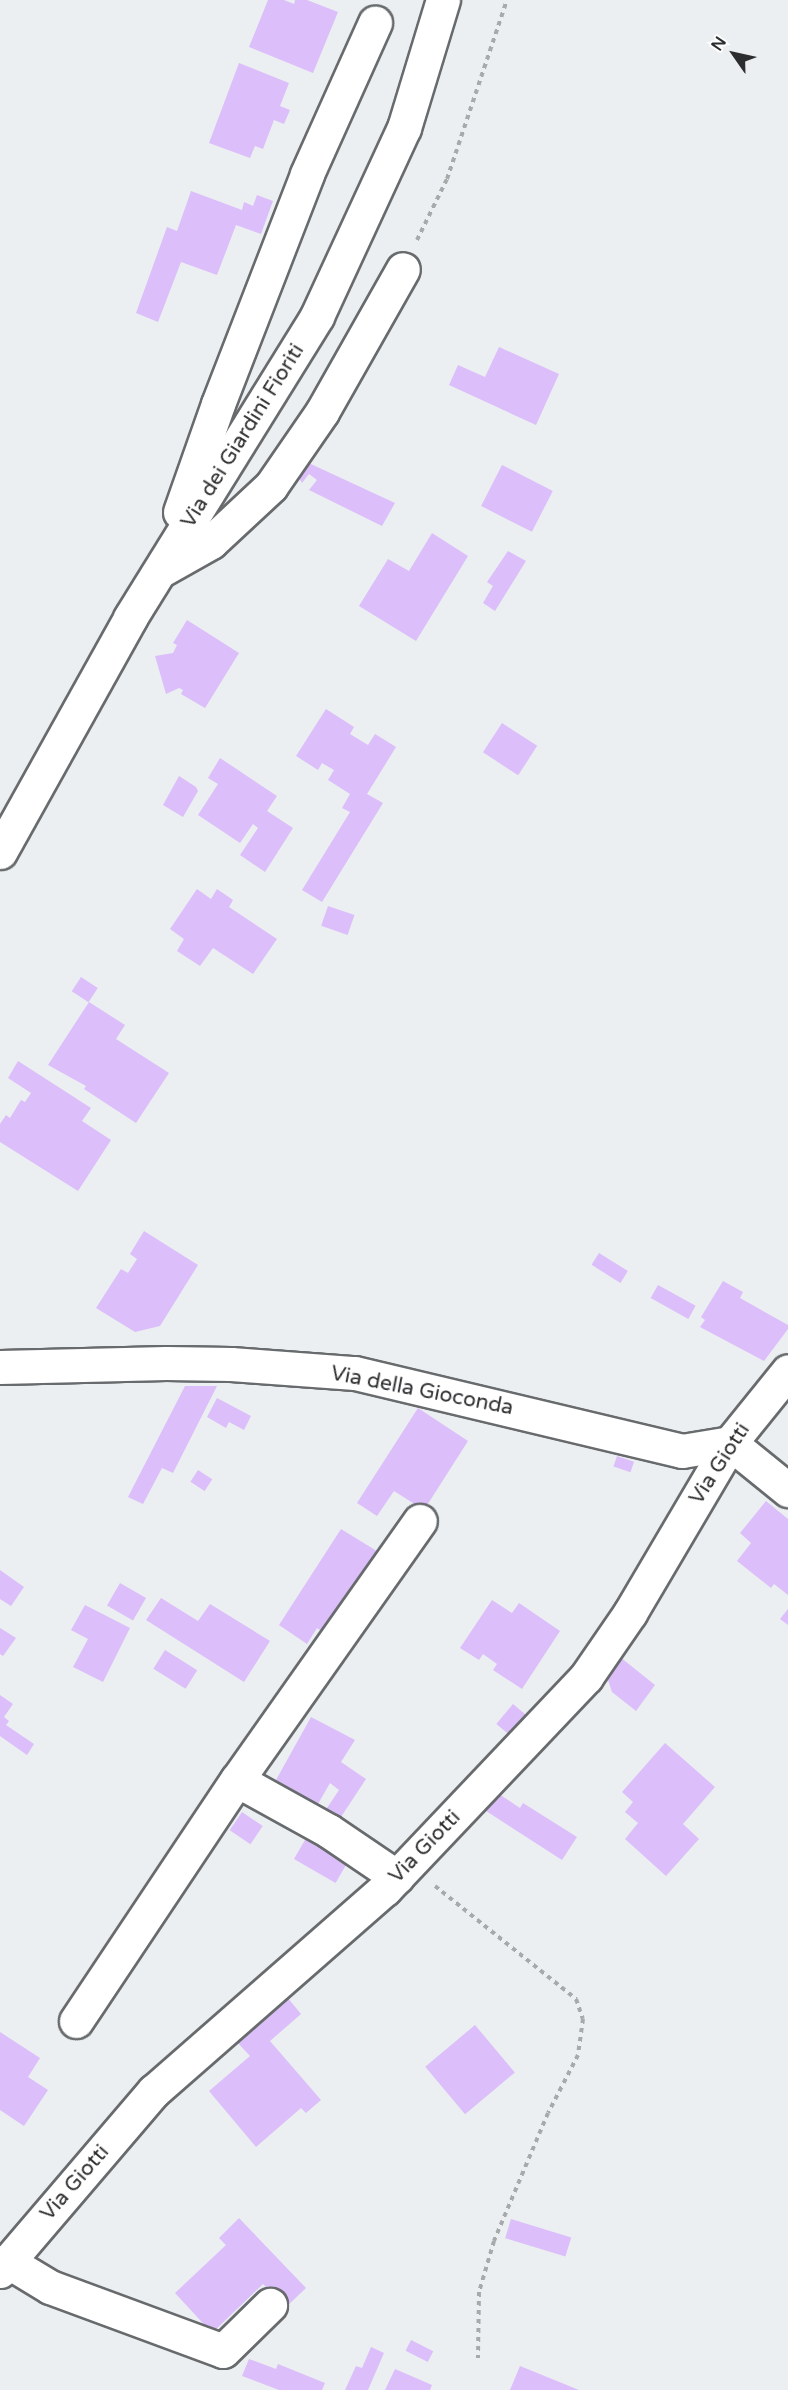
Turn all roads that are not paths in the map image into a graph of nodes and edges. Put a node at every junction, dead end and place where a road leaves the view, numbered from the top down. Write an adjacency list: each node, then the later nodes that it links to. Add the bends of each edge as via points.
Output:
1 (443, 0): 4 (street, Via dei Giardini Fioriti, via 404,128 317,316)
2 (375, 23): 4 (street, via 307,174 218,404)
3 (402, 269): 4 (street, via 322,412 270,486 211,542)
4 (160, 571): 5 (street, Via dei Giardini Fioriti)
5 (0, 852)
6 (0, 1367): 8 (street, Via della Gioconda, via 177,1363 355,1373 682,1451)
7 (788, 1371): 8 (street, Via Giotti)
8 (730, 1443): 9 (street); 12 (street, Via Giotti, via 630,1613 586,1677)
9 (788, 1490)
10 (420, 1521): 11 (street)
11 (237, 1780): 12 (street); 13 (street)
12 (402, 1871): 14 (street, Via Giotti, via 154,2091)
13 (76, 2021)
14 (4, 2266): 15 (street, via 50,2287 223,2350)
15 (270, 2304)

